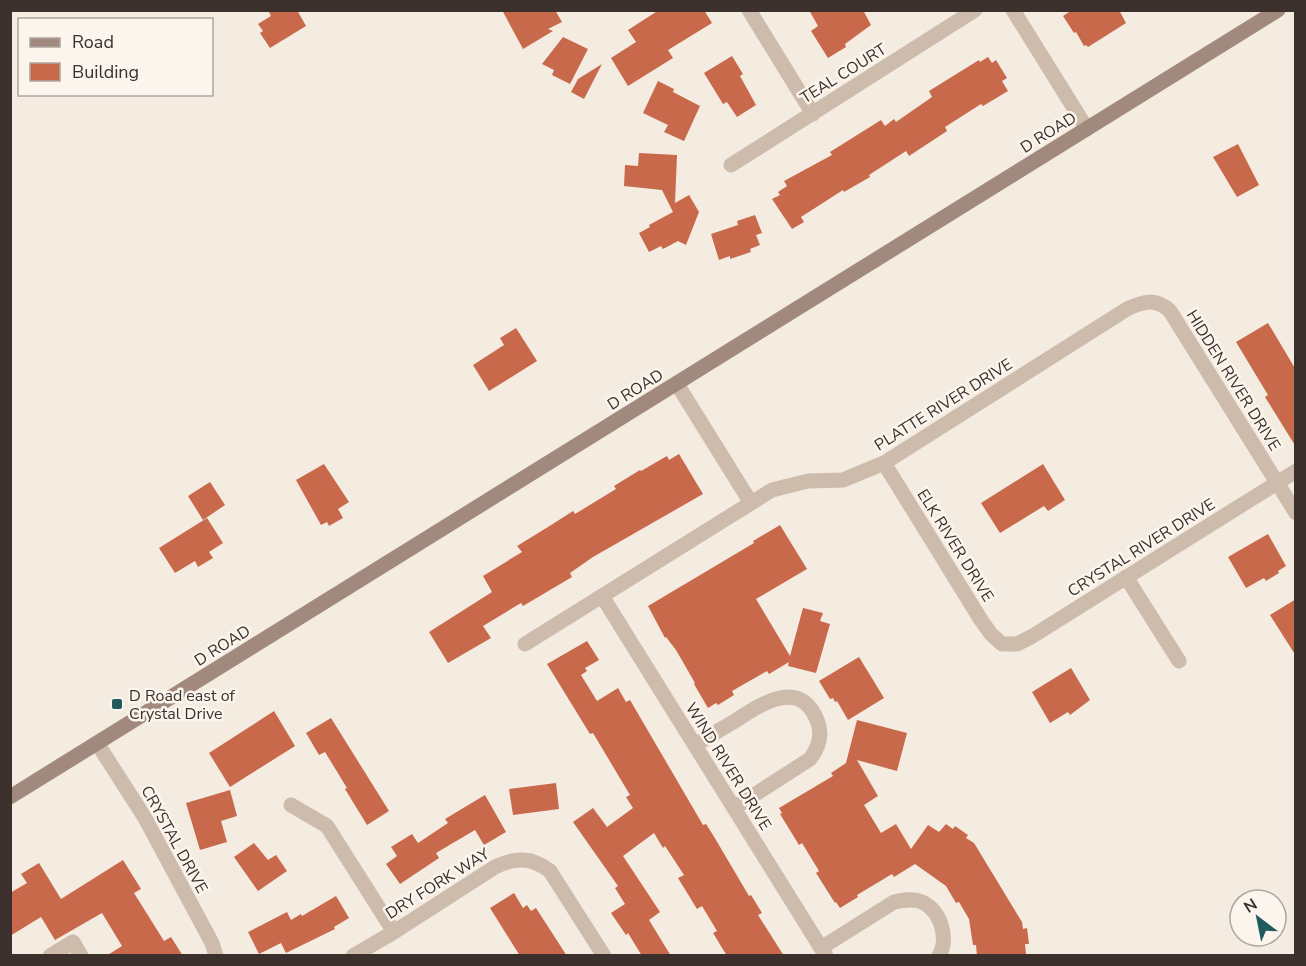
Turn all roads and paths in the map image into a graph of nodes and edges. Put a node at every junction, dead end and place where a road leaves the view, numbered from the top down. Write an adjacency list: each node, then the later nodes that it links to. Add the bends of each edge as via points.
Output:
1 (749, 10): 5 (street)
2 (975, 10): 5 (street, TEAL COURT)
3 (1012, 10): 6 (street)
4 (1278, 10): 6 (street, D ROAD)
5 (813, 114): 7 (street, TEAL COURT)
6 (1087, 129): 9 (street, D ROAD)
7 (730, 165)
8 (1157, 302): 10 (street, PLATTE RIVER DRIVE, via 1142,302 1127,309); 12 (street, HIDDEN RIVER DRIVE, via 1170,311)
9 (676, 384): 13 (street); 20 (street, D ROAD)
10 (884, 463): 13 (street, PLATTE RIVER DRIVE, via 843,480 808,481 772,490); 18 (street, ELK RIVER DRIVE, via 981,620)
11 (1296, 471): 12 (street, CRYSTAL RIVER DRIVE)
12 (1276, 483): 14 (street, HIDDEN RIVER DRIVE); 15 (street, CRYSTAL RIVER DRIVE)
13 (751, 503): 16 (street, PLATTE RIVER DRIVE)
14 (1296, 513)
15 (1126, 577): 18 (street, CRYSTAL RIVER DRIVE, via 1031,637 1017,644); 19 (street)
16 (602, 596): 17 (street, PLATTE RIVER DRIVE); 21 (street, WIND RIVER DRIVE)
17 (525, 644)
18 (1002, 644)
19 (1179, 661)
20 (97, 743): 22 (street, D ROAD); 29 (street, CRYSTAL DRIVE, via 145,818)
21 (695, 745): 24 (street, WIND RIVER DRIVE); 24 (street, via 772,698 801,701 815,714 820,733 810,759)
22 (10, 797)
23 (291, 804): 25 (street, via 327,826)
24 (734, 808): 26 (street, WIND RIVER DRIVE)
25 (394, 932): 30 (street, DRY FORK WAY); 31 (street, DRY FORK WAY, via 495,867 524,859 550,871)
26 (823, 952): 32 (street, via 894,902 906,899 931,908 945,938)
27 (50, 956): 28 (street, via 73,942)
28 (81, 956)
29 (216, 956)
30 (353, 956)
31 (604, 956)
32 (939, 956)

